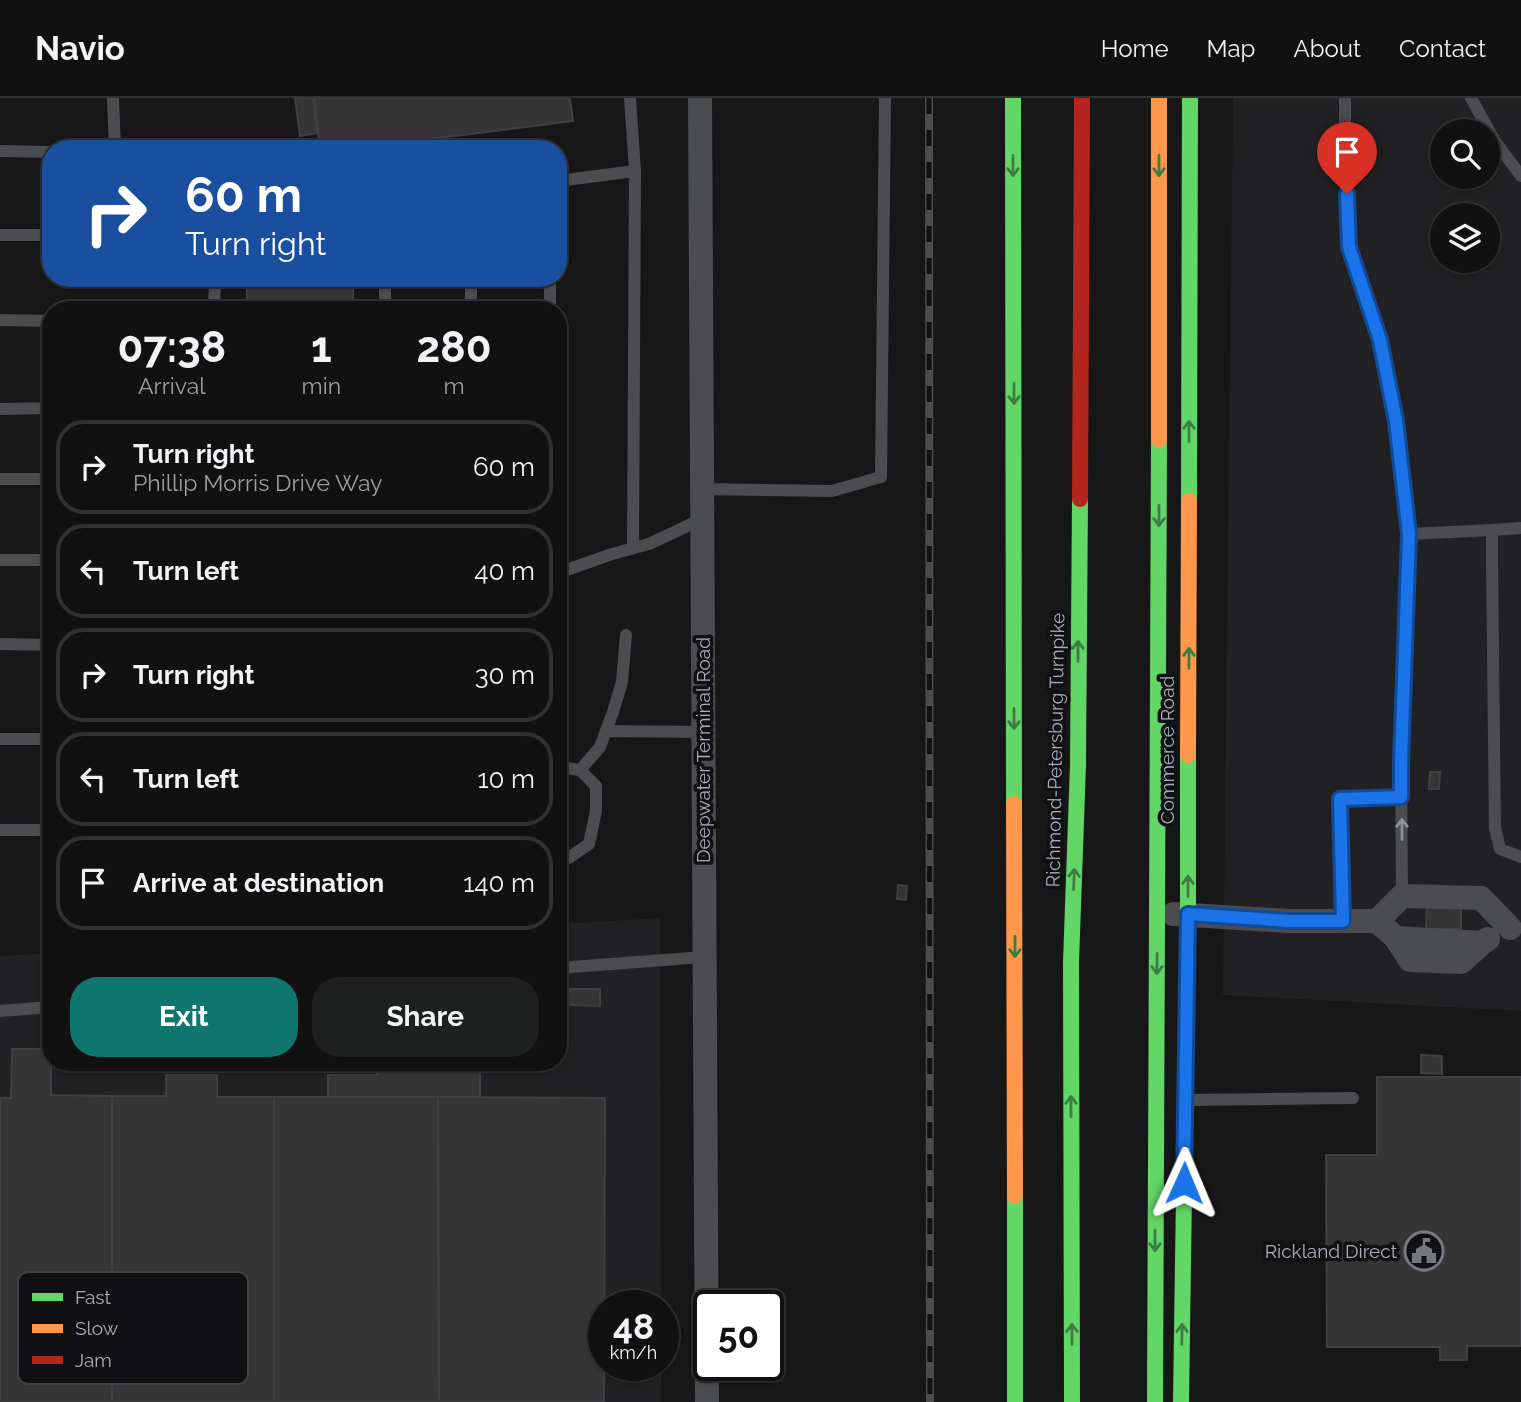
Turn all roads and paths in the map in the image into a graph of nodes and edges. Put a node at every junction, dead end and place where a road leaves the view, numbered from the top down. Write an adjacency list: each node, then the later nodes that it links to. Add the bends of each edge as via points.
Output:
1 (113, 98): 11 (lane)
2 (630, 98): 14 (lane)
3 (700, 98): 25 (street, Deepwater Terminal Road)
4 (886, 98): 25 (lane, via 881,477 832,491)
5 (1013, 98): 61 (main road, Richmond-Petersburg Turnpike, one-way to 61)
6 (1082, 98): 62 (main road, Richmond-Petersburg Turnpike, one-way to 6, via 1071,962 1078,765)
7 (1159, 98): 49 (main road, Commerce Road, one-way to 49)
8 (1191, 98): 50 (main road, Commerce Road, one-way to 8)
9 (1345, 98): 29 (lane, via 1349,247 1380,340 1396,421)
10 (1471, 98): 15 (lane)
11 (115, 140)
12 (0, 151): 13 (lane)
13 (42, 152)
14 (635, 171): 16 (lane); 30 (lane)
15 (1521, 176)
16 (567, 180)
17 (42, 235): 18 (lane)
18 (0, 236)
19 (0, 320): 20 (lane)
20 (42, 320)
21 (42, 408): 22 (lane)
22 (0, 409)
23 (0, 479): 24 (lane)
24 (42, 479)
25 (702, 489): 26 (street, Deepwater Terminal Road)
26 (702, 519): 30 (lane); 38 (street, Deepwater Terminal Road)
27 (1521, 528): 28 (lane)
28 (1492, 530): 29 (lane); 46 (lane, via 1495,828 1500,849)
29 (1409, 534): 43 (lane)
30 (633, 548): 33 (lane)
31 (0, 560): 32 (lane)
32 (42, 560)
33 (567, 570)
34 (626, 635): 37 (lane, via 622,682)
35 (0, 644): 36 (lane)
36 (42, 645)
37 (606, 731): 38 (lane); 42 (lane, via 600,747)
38 (703, 732): 54 (street, Deepwater Terminal Road)
39 (0, 739): 40 (lane)
40 (42, 739)
41 (567, 768): 42 (lane)
42 (580, 770): 47 (lane, via 596,786 596,811 589,844)
43 (1401, 797): 48 (lane, one-way to 43); 51 (lane, via 1340,799)
44 (0, 830): 45 (lane)
45 (42, 830)
46 (1521, 857)
47 (567, 859)
48 (1402, 896): 52 (street); 53 (street, via 1481,898)
49 (1158, 913): 50 (street); 59 (main road, Commerce Road, one-way to 59)
50 (1188, 914): 51 (street); 59 (main road, Commerce Road)
51 (1343, 921): 52 (street)
52 (1377, 921): 53 (street, via 1396,938 1482,943)
53 (1515, 928)
54 (704, 957): 55 (lane); 60 (street, Deepwater Terminal Road)
55 (567, 967)
56 (42, 1008): 57 (lane)
57 (0, 1011)
58 (1353, 1098): 59 (lane)
59 (1170, 1100): 63 (main road, Commerce Road, one-way to 63); 64 (main road, Commerce Road, one-way to 59)
60 (707, 1402)
61 (1015, 1402)
62 (1072, 1402)
63 (1155, 1402)
64 (1181, 1402)

